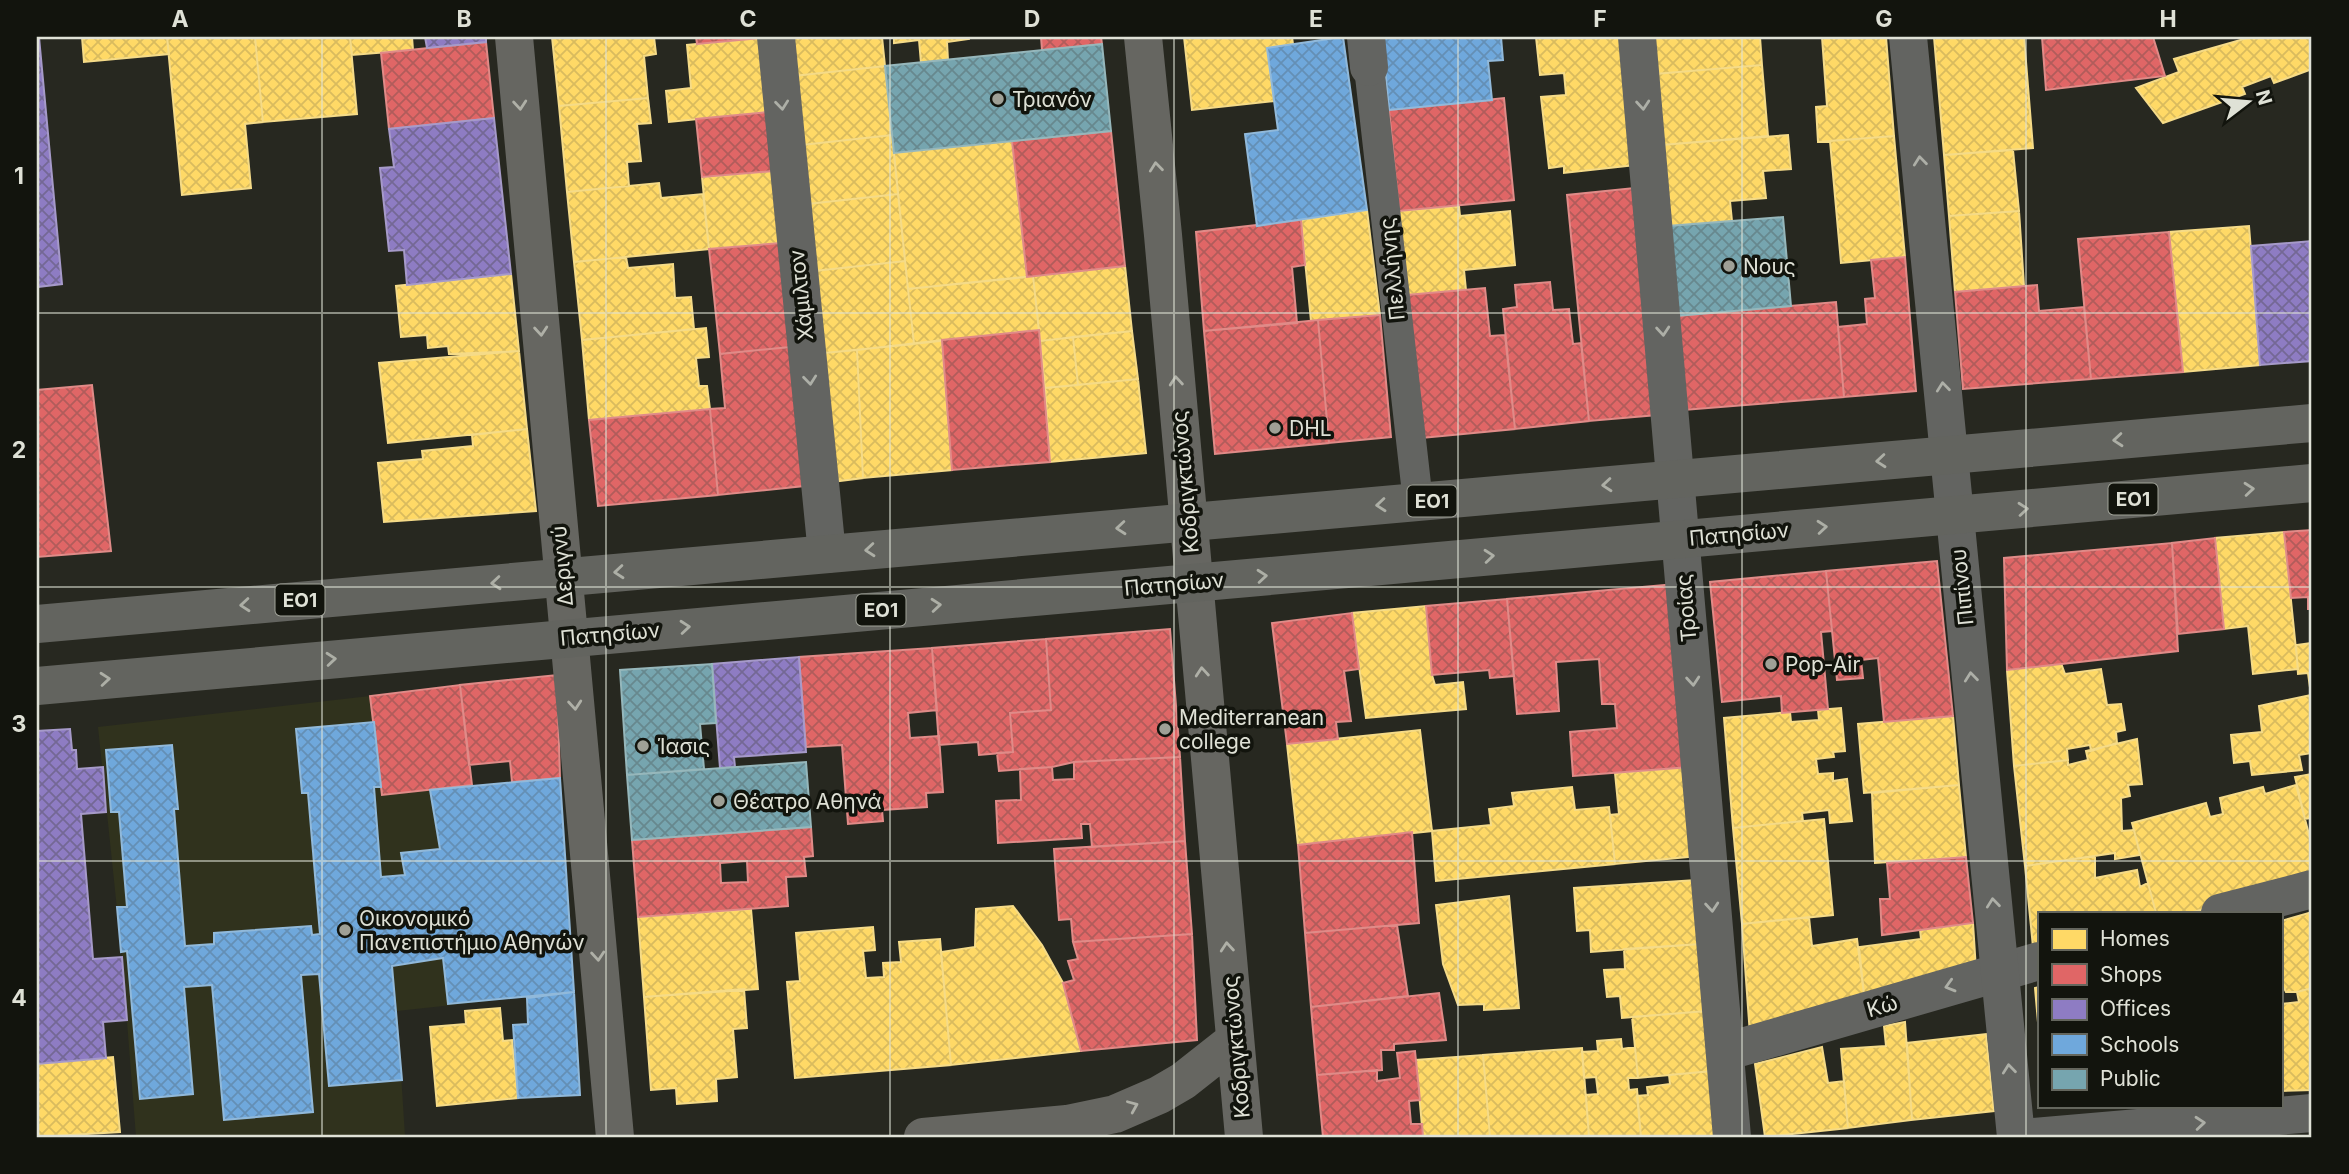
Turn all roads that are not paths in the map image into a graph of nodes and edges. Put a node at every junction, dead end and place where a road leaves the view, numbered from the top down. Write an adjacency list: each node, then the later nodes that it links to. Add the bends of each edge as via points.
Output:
1 (514, 37): 16 (main road, Δεριγνύ, one-way to 16)
2 (776, 37): 15 (street, Χάμιλτον, one-way to 15)
3 (1143, 37): 13 (main road, Κοδριγκτώνος, one-way to 3)
4 (1637, 37): 9 (street, Τροίας, one-way to 9)
5 (1908, 37): 8 (street, Πιπίνου, one-way to 5)
6 (1368, 52): 11 (street, Πελλήνης)
7 (2312, 423): 8 (main road, ΕΟ1, one-way to 8)
8 (1949, 455): 9 (main road, ΕΟ1, one-way to 9); 12 (street, Πιπίνου)
9 (1675, 479): 11 (main road, ΕΟ1, one-way to 11); 14 (street, Τροίας)
10 (2312, 483): 12 (main road, Πατησίων / ΕΟ1, one-way to 10)
11 (1418, 502): 13 (main road, ΕΟ1, one-way to 13)
12 (1955, 515): 14 (main road, Πατησίων / ΕΟ1, one-way to 12); 24 (street, Πιπίνου, one-way to 12)
13 (1189, 522): 15 (main road, ΕΟ1, one-way to 15); 17 (main road, Κοδριγκτώνος)
14 (1680, 539): 17 (main road, Πατησίων / ΕΟ1, one-way to 14); 26 (street, Τροίας, one-way to 26)
15 (827, 554): 16 (main road, ΕΟ1, one-way to 16)
16 (564, 577): 18 (main road, ΕΟ1, one-way to 18); 19 (main road, Δεριγνύ)
17 (1194, 582): 19 (main road, Πατησίων / ΕΟ1, one-way to 17); 25 (main road, Κοδριγκτώνος, one-way to 17)
18 (37, 624)
19 (568, 637): 20 (main road, Πατησίων / ΕΟ1, one-way to 19); 29 (main road, Δεριγνύ, one-way to 29)
20 (37, 686)
21 (2312, 889): 22 (street)
22 (2224, 912)
23 (2038, 961): 24 (street, Κώ)
24 (2000, 971): 26 (street, Κώ, one-way to 26); 33 (street, Πιπίνου, one-way to 24)
25 (1235, 1040): 28 (main road, one-way to 25, via 1183,1081); 31 (main road, Κοδριγκτώνος)
26 (1725, 1052): 32 (street, Τροίας)
27 (2312, 1113): 34 (street, one-way to 27)
28 (1083, 1130): 30 (main road)
29 (615, 1137)
30 (923, 1137)
31 (1244, 1137)
32 (1732, 1137)
33 (2016, 1137)
34 (2034, 1137)

